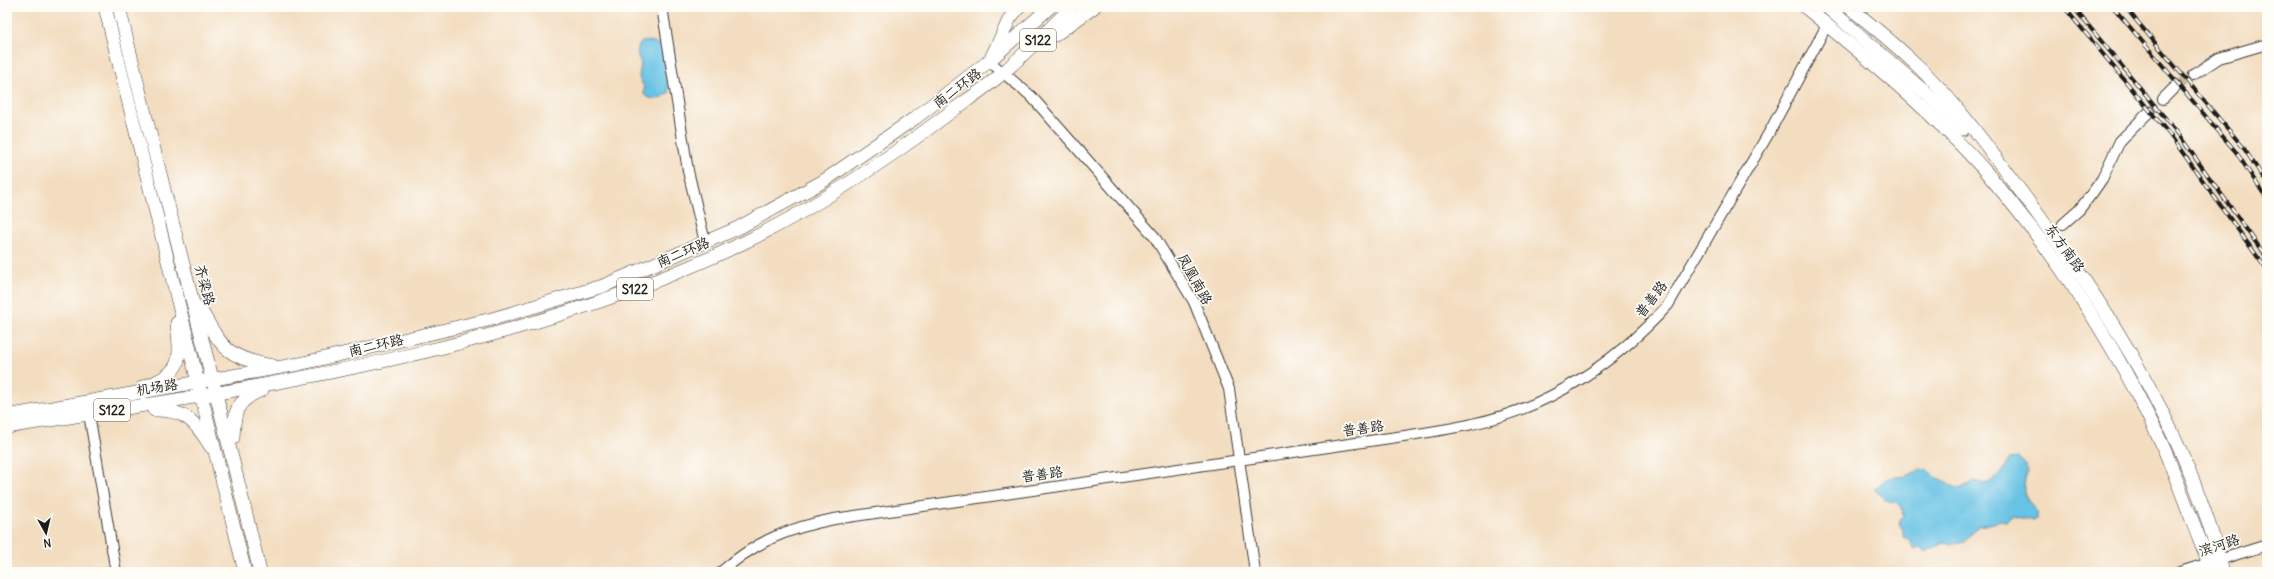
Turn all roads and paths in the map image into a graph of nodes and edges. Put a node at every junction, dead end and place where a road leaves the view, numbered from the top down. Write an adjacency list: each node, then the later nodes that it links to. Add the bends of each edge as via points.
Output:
1 (105, 7): 22 (main road, 齐梁路)
2 (120, 7): 23 (main road, 齐梁路, via 156,164)
3 (662, 7): 21 (street, via 688,171)
4 (1019, 7): 13 (main road, via 1010,18)
5 (1050, 7): 13 (main road, 南二环路 / S122)
6 (1072, 7): 14 (main road, 南二环路 / S122)
7 (1094, 7): 14 (main road, via 1067,24 1039,48)
8 (1805, 7): 11 (main road, 东方南路)
9 (1827, 7): 19 (main road, via 1928,94)
10 (1849, 7): 19 (main road, 东方南路, via 1921,69 1986,143)
11 (1827, 25): 35 (street, 普善路, via 1770,131 1672,299 1646,330 1614,356 1576,383 1541,401 1472,424); 37 (main road, 东方南路, via 1902,90 1985,172 2045,246 2082,298 2129,376)
12 (2267, 44): 15 (street, via 2219,58)
13 (989, 61): 14 (street, 凤凰南路); 21 (main road, 南二环路 / S122, via 915,118 822,182 738,228)
14 (1004, 72): 25 (main road, 南二环路 / S122, via 879,164 782,223 682,270 608,300); 35 (street, 凤凰南路, via 1031,96 1154,236 1194,302 1229,389)
15 (2193, 74)
16 (2176, 86): 17 (street)
17 (2163, 99)
18 (2149, 112): 20 (street, via 2120,141 2102,179 2078,210)
19 (2007, 172): 37 (main road, 东方南路, via 2093,290 2140,368 2184,461)
20 (2063, 224)
21 (705, 242): 24 (main road, 南二环路 / S122, via 603,286)
22 (176, 291): 28 (main road, 齐梁路); 30 (main road, via 180,351 177,363 168,375 157,382)
23 (190, 291): 26 (main road, via 226,350 246,362); 27 (main road, 齐梁路)
24 (554, 301): 25 (main road); 26 (main road, 南二环路 / S122)
25 (560, 315): 26 (main road, 南二环路 / S122, via 496,333)
26 (284, 374): 27 (main road, 南二环路 / S122); 29 (main road, 南二环路 / S122); 34 (main road, via 240,403 233,418)
27 (214, 381): 28 (main road, 机场路 / S122); 29 (main road, 齐梁路)
28 (200, 390): 29 (main road, 机场路 / S122); 30 (main road, 机场路 / S122); 33 (main road, 齐梁路)
29 (218, 395): 34 (main road, 齐梁路)
30 (96, 409): 31 (main road, 机场路 / S122); 32 (main road, 机场路 / S122); 33 (main road, via 169,410 183,414 198,427); 38 (street)
31 (7, 416)
32 (7, 427)
33 (217, 456): 39 (main road, 齐梁路)
34 (232, 456): 40 (main road, 齐梁路)
35 (1240, 460): 41 (street, 普善路, via 799,526 765,540); 42 (street, 凤凰南路)
36 (2267, 545): 37 (street, 滨河路)
37 (2213, 565): 43 (street, 滨河路); 44 (main road, 东方南路)
38 (116, 572)
39 (245, 572)
40 (260, 572)
41 (721, 572)
42 (1255, 572)
43 (2180, 572)
44 (2222, 572)

